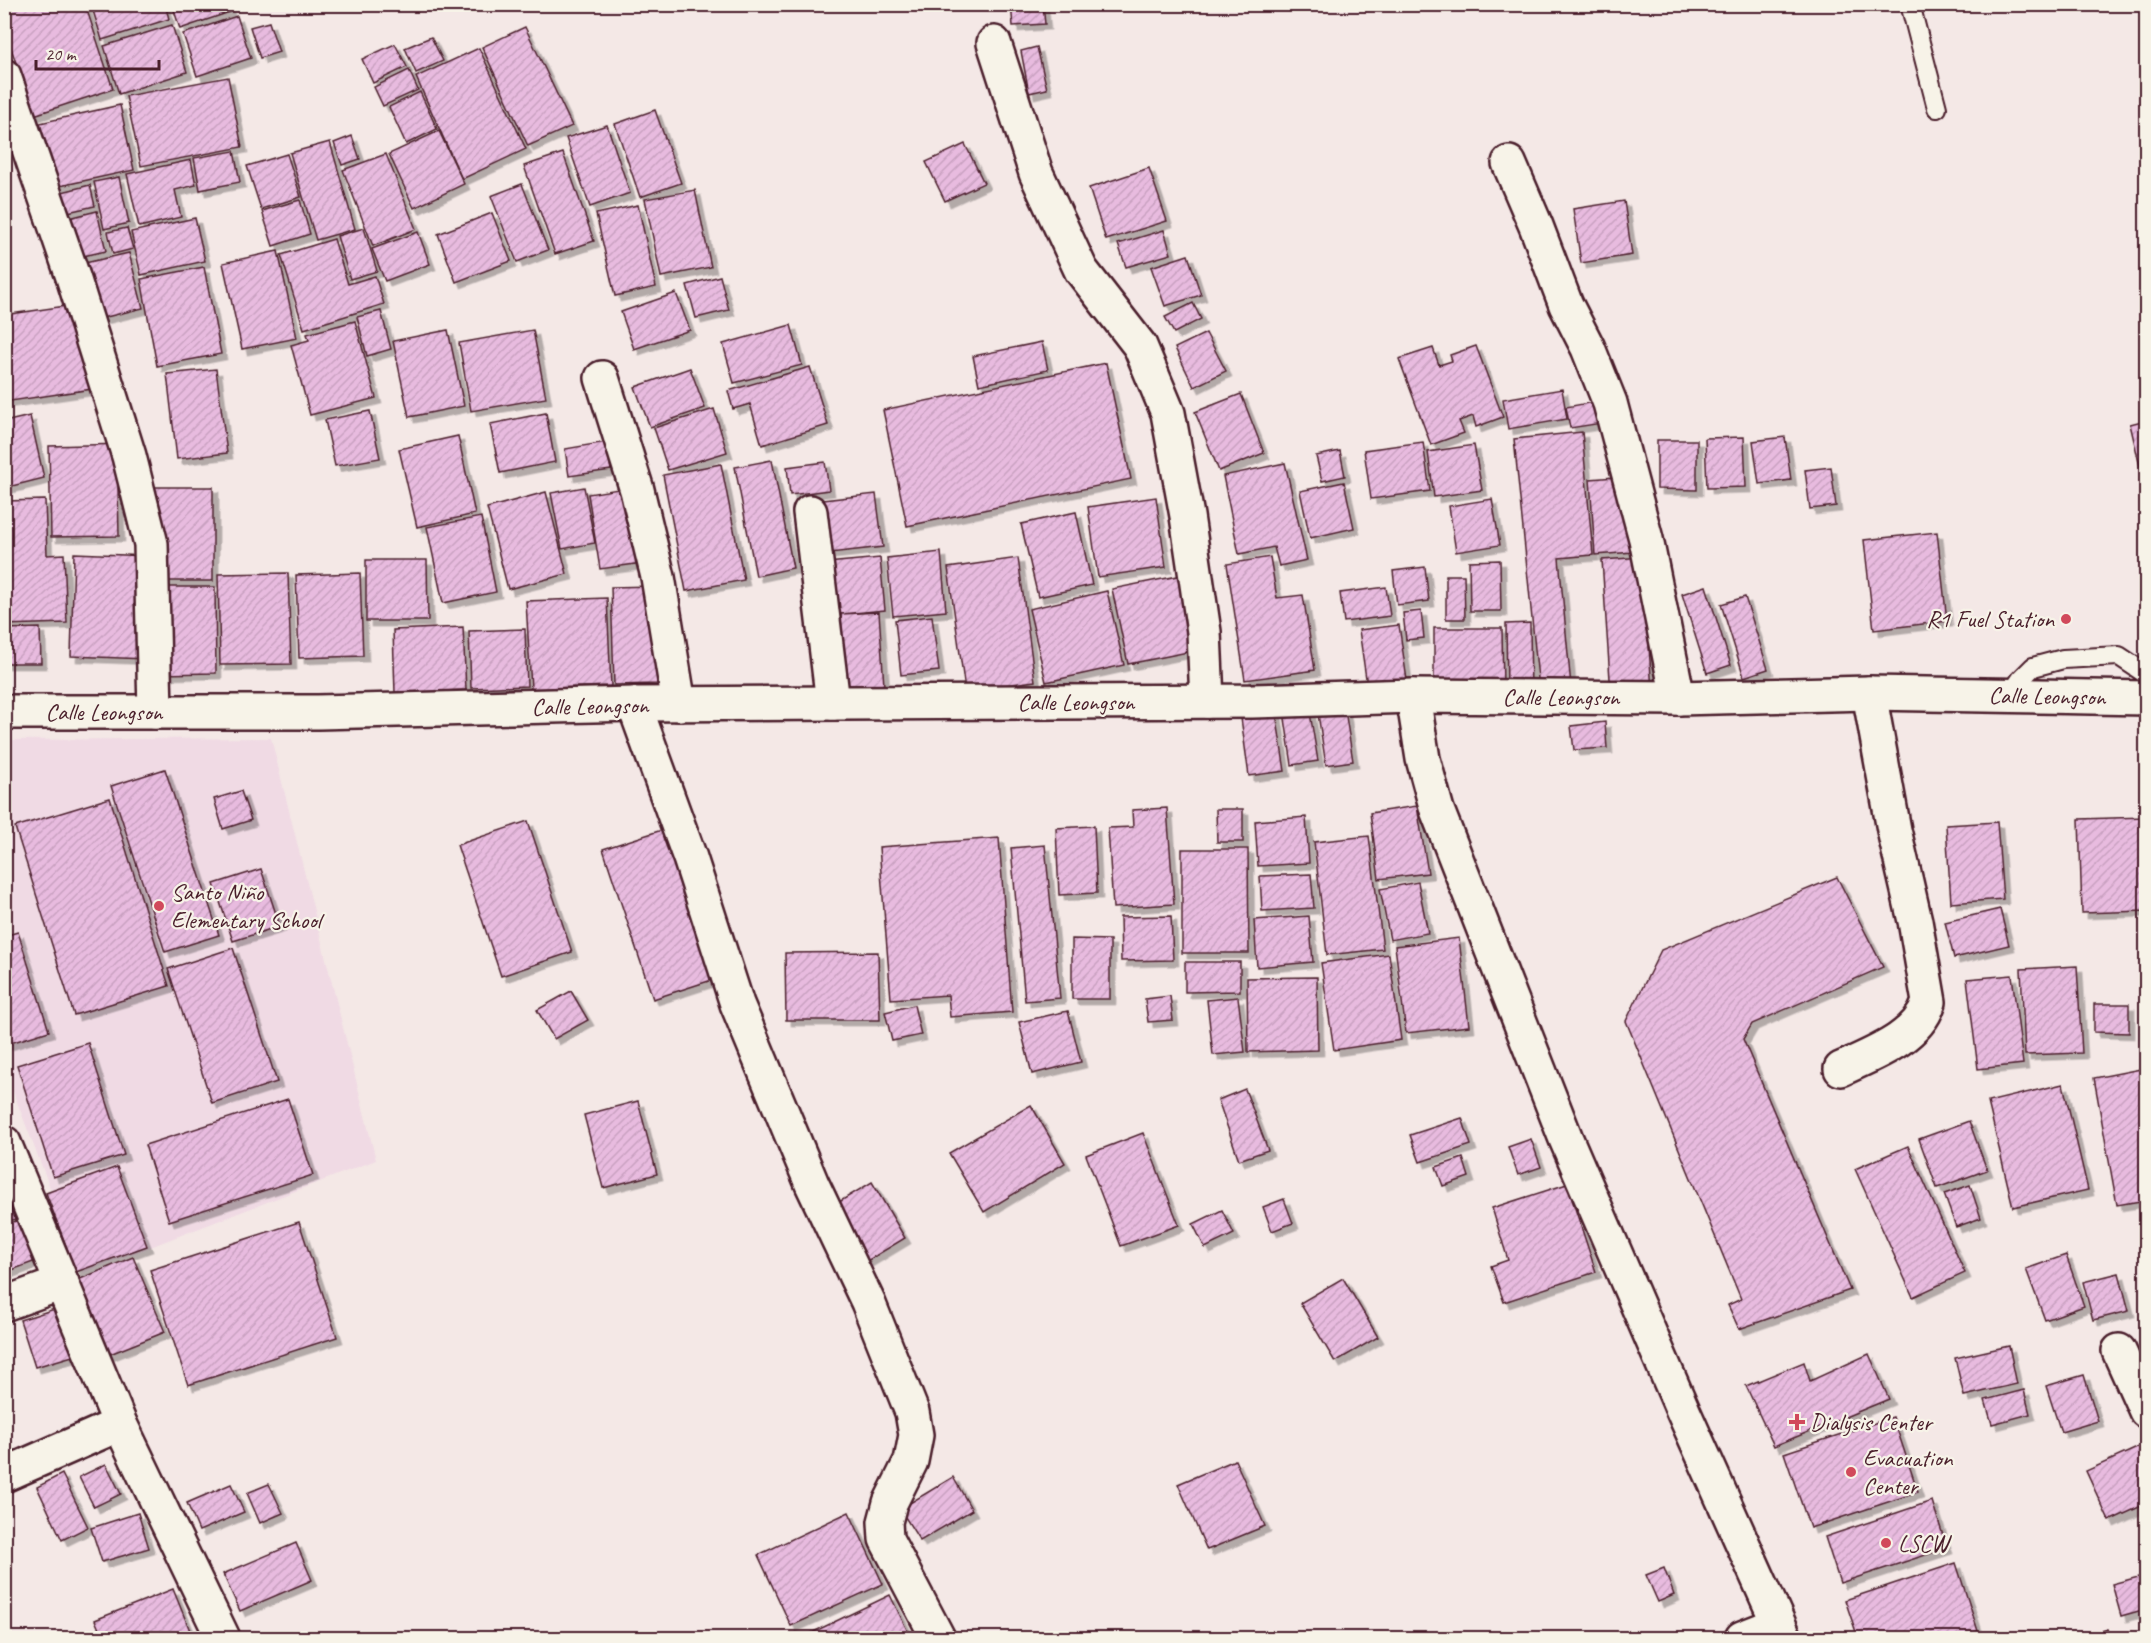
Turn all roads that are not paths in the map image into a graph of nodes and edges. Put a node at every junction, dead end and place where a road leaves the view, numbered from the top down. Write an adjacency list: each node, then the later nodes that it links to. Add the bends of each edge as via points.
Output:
1 (1910, 4): 4 (lane)
2 (994, 43): 14 (street, via 1036,173 1081,270 1140,346 1168,413 1204,632)
3 (4, 76): 19 (street, via 129,456 151,543)
4 (1937, 108)
5 (1509, 163): 12 (street, via 1610,403 1646,539)
6 (602, 378): 17 (street, via 648,533)
7 (810, 513): 15 (street)
8 (2146, 674): 10 (lane, via 2119,656 2063,659 2033,667)
9 (1869, 693): 10 (street, Calle Leongson); 12 (street, Calle Leongson); 20 (street, via 1929,1002 1910,1031)
10 (2010, 695): 13 (street, Calle Leongson)
11 (1413, 696): 12 (street, Calle Leongson); 14 (street, Calle Leongson); 28 (street, via 1423,759 1441,821 1566,1139)
12 (1678, 698)
13 (2146, 698)
14 (1207, 701): 15 (street, Calle Leongson)
15 (833, 703): 17 (street, Calle Leongson)
16 (633, 704): 17 (street, Calle Leongson); 19 (street, Calle Leongson); 30 (street, via 690,858 737,1004 912,1412 916,1435 911,1461 890,1503 886,1539)
17 (679, 704)
18 (4, 712): 19 (street, Calle Leongson)
19 (155, 712)
20 (1841, 1069)
21 (4, 1143): 22 (street)
22 (62, 1283): 23 (street); 26 (street)
23 (4, 1304)
24 (2119, 1351): 25 (street)
25 (2146, 1411)
26 (120, 1424): 27 (street); 29 (street)
27 (4, 1475)
28 (1781, 1631): 31 (street)
29 (223, 1638)
30 (938, 1638)
31 (1742, 1638)

